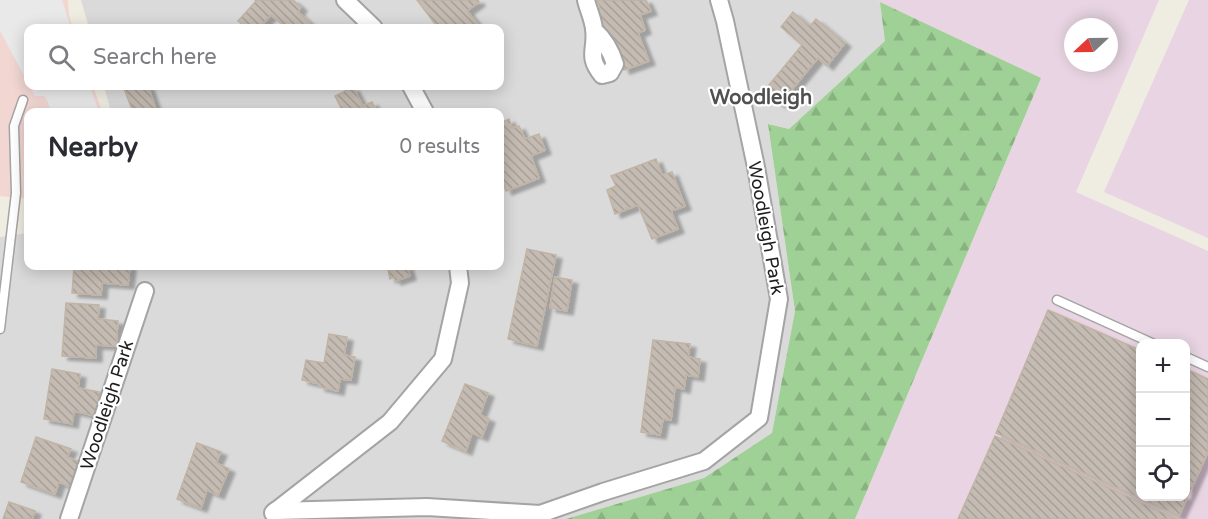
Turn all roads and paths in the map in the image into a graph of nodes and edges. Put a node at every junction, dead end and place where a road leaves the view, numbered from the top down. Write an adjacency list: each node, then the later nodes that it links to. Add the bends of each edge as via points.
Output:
1 (345, 0): 4 (street)
2 (586, 0): 5 (street)
3 (719, 0): 16 (street, Woodleigh Park, via 756,167 779,299 759,418 704,461 540,514 428,507)
4 (370, 24)
5 (594, 30)
6 (413, 90): 8 (street)
7 (23, 100): 12 (lane, via 14,126 16,193)
8 (423, 108)
9 (458, 270): 16 (street, Woodleigh Park, via 460,283 443,359 390,422)
10 (145, 291): 17 (street, Woodleigh Park)
11 (1057, 300): 13 (lane)
12 (0, 329)
13 (1144, 339)
14 (1190, 359): 15 (lane)
15 (1208, 367)
16 (271, 515)
17 (69, 519)

